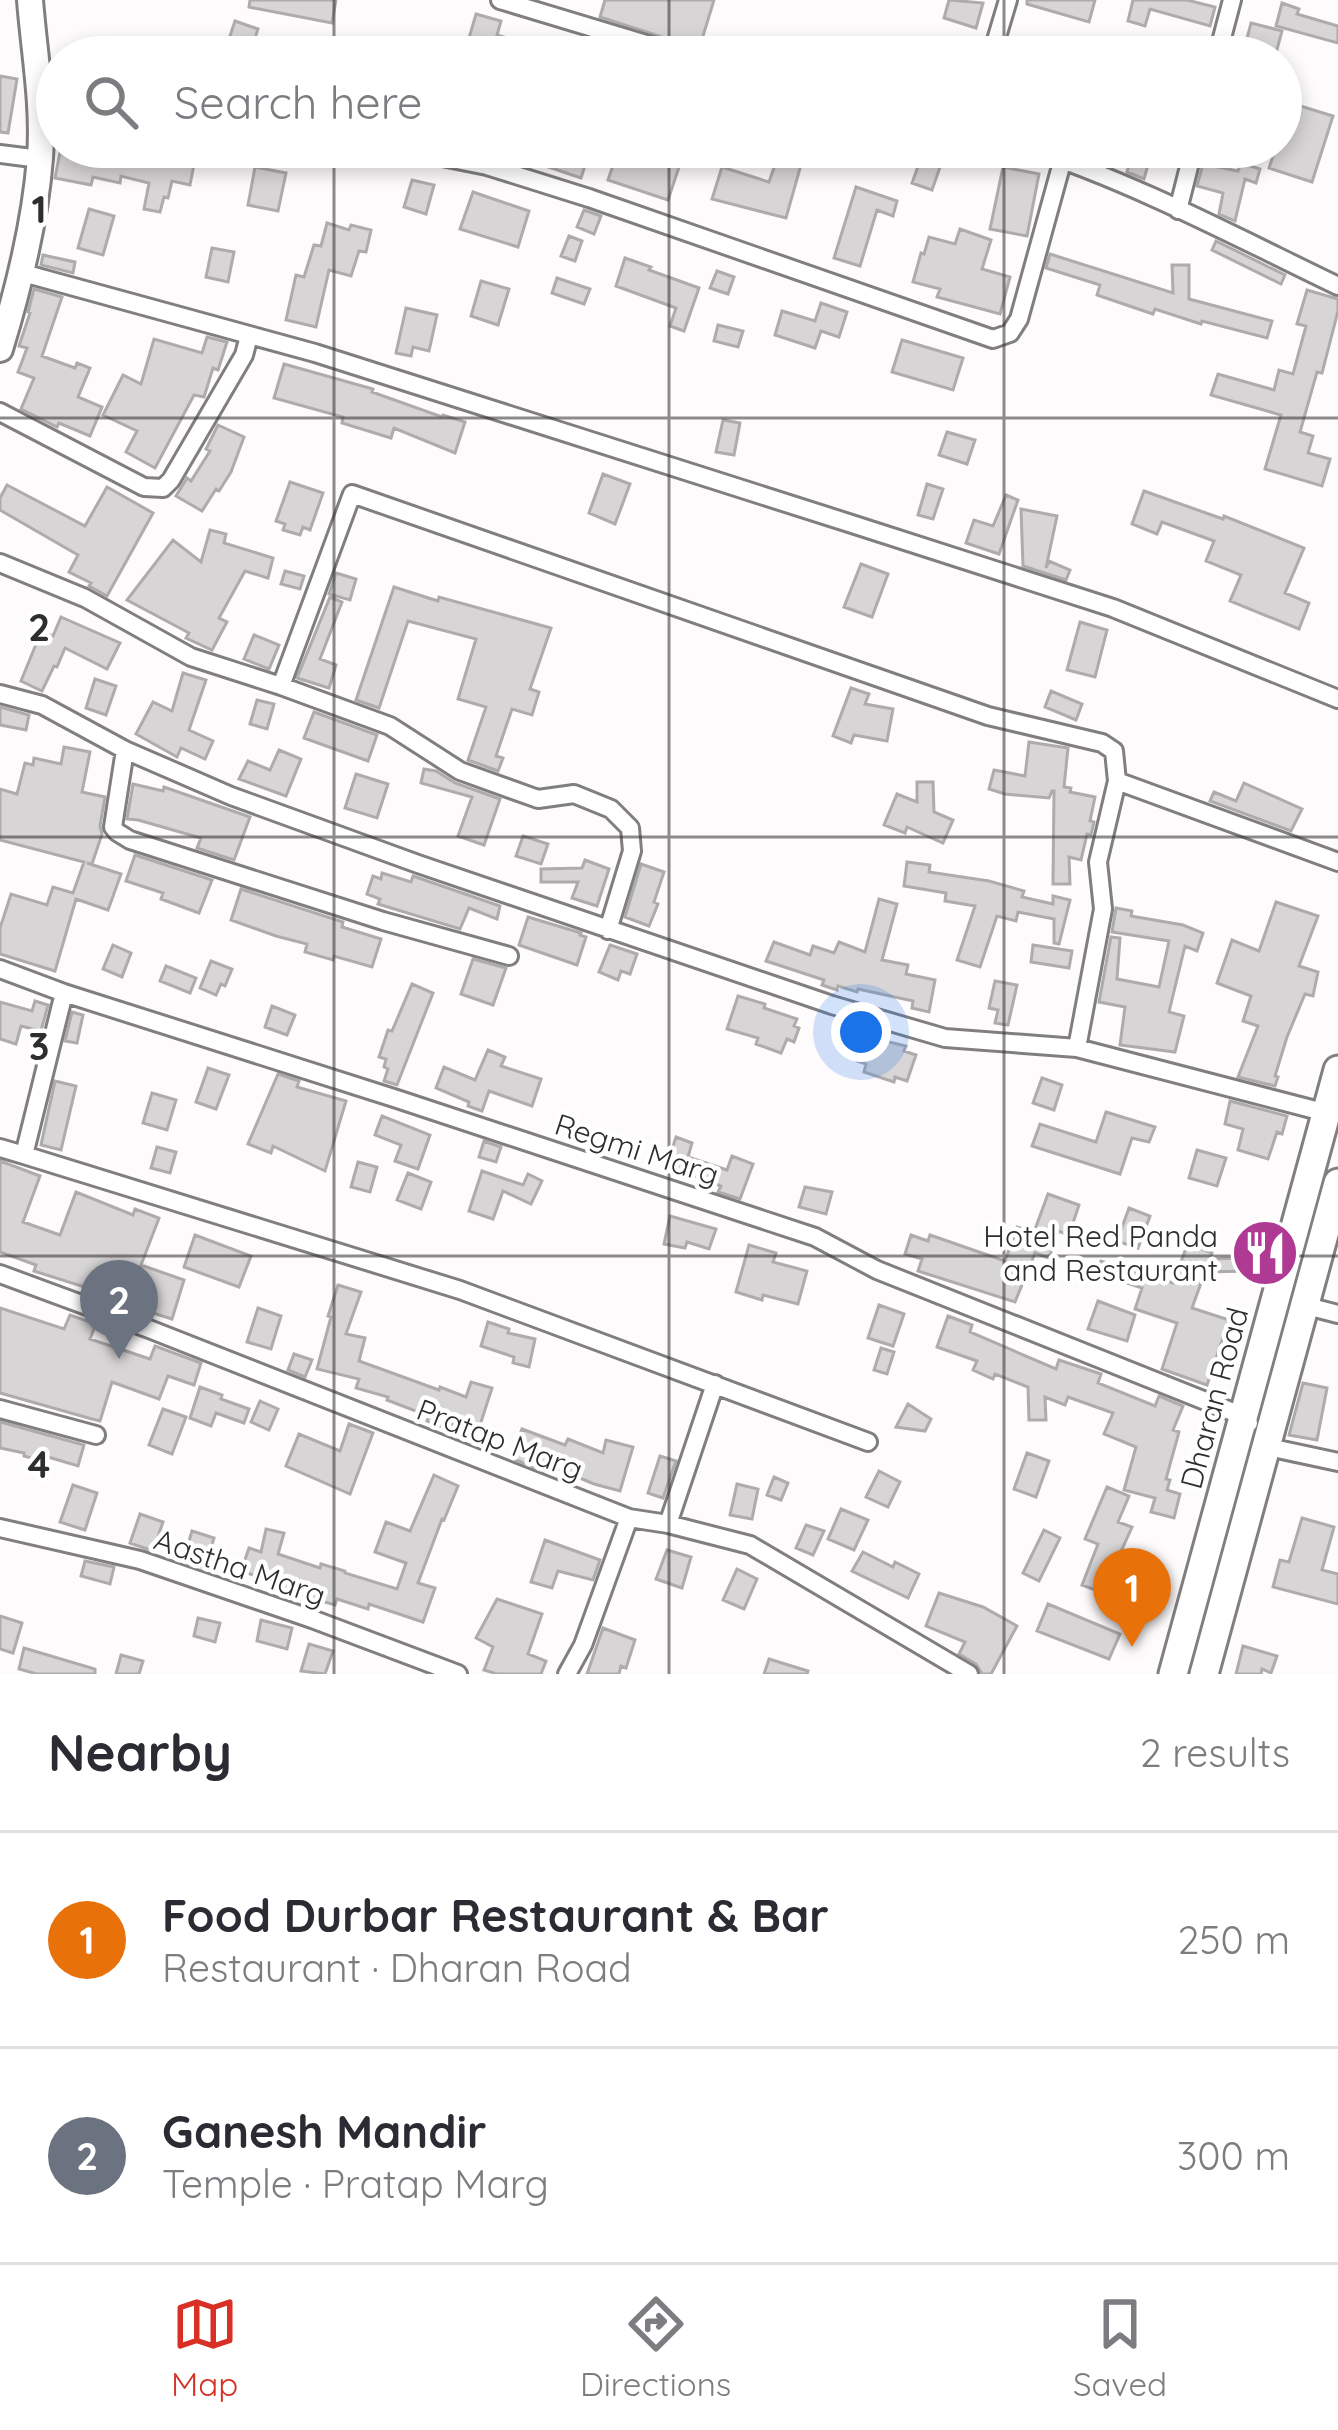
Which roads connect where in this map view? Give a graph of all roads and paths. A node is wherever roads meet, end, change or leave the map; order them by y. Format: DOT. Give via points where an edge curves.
graph roads {
  1 [pos="30,0"];
  2 [pos="500,0"];
  3 [pos="1008,0"];
  4 [pos="1232,0"];
  5 [pos="36,36"];
  6 [pos="619,36"];
  7 [pos="997,36"];
  8 [pos="1223,36"];
  9 [pos="0,154"];
  10 [pos="36,158"];
  11 [pos="39,168"];
  12 [pos="494,168"];
  13 [pos="1061,168"];
  14 [pos="1084,168"];
  15 [pos="1189,168"];
  16 [pos="1178,210"];
  17 [pos="23,273"];
  18 [pos="1338,286"];
  19 [pos="249,336"];
  20 [pos="0,349"];
  21 [pos="0,412"];
  22 [pos="0,563"];
  23 [pos="281,686"];
  24 [pos="0,694"];
  25 [pos="1338,699"];
  26 [pos="125,749"];
  27 [pos="1117,781"];
  28 [pos="1338,862"];
  29 [pos="608,930"];
  30 [pos="509,956"];
  31 [pos="0,970"];
  32 [pos="64,994"];
  33 [pos="1077,1048"];
  34 [pos="1338,1070"];
  35 [pos="1328,1113"];
  36 [pos="0,1148"];
  37 [pos="24,1155"];
  38 [pos="1338,1183"];
  39 [pos="0,1274"];
  40 [pos="1303,1305"];
  41 [pos="1338,1314"];
  42 [pos="716,1384"];
  43 [pos="0,1409"];
  44 [pos="1243,1416"];
  45 [pos="96,1435"];
  46 [pos="868,1442"];
  47 [pos="1268,1447"];
  48 [pos="1338,1462"];
  49 [pos="628,1518"];
  50 [pos="668,1524"];
  51 [pos="0,1528"];
  52 [pos="458,1674"];
  53 [pos="567,1674"];
  54 [pos="968,1674"];
  55 [pos="1174,1674"];
  56 [pos="1204,1674"];
  1 -- 5 [label="main road"];
  2 -- 6 [label="street"];
  3 -- 7 [label="street"];
  4 -- 8 [label="street"];
  9 -- 10 [label="street"];
  11 -- 17 [label="main road"];
  12 -- 13 [label="street" via="993,339 1019,320"];
  14 -- 16 [label="street"];
  15 -- 16 [label="street"];
  16 -- 18 [label="street"];
  17 -- 19 [label="street"];
  17 -- 20 [label="main road"];
  19 -- 21 [label="street" via="163,488 144,487"];
  19 -- 25 [label="street" via="1113,608"];
  22 -- 23 [label="street" via="85,598 191,657"];
  23 -- 27 [label="street" via="352,494 988,716 1102,743 1114,751"];
  23 -- 29 [label="street" via="391,726 460,771 509,790 538,799 574,794 611,809 629,828 632,851"];
  24 -- 26 [label="street" via="42,705"];
  26 -- 29 [label="street" via="231,796"];
  26 -- 30 [label="street" via="113,826 130,840"];
  27 -- 28 [label="street"];
  27 -- 33 [label="street" via="1098,862 1103,909"];
  29 -- 33 [label="street" via="945,1038"];
  31 -- 32 [label="street, Regmi Marg"];
  32 -- 37 [label="street"];
  32 -- 44 [label="street, Regmi Marg" via="815,1237 877,1270"];
  33 -- 35 [label="street"];
  34 -- 35 [label="main road, Dharan Road"];
  35 -- 44 [label="main road, Dharan Road"];
  36 -- 37 [label="street"];
  37 -- 42 [label="street" via="460,1291"];
  38 -- 40 [label="main road, Dharan Road"];
  39 -- 49 [label="street, Pratap Marg"];
  40 -- 41 [label="street"];
  40 -- 47 [label="main road, Dharan Road"];
  42 -- 46 [label="street"];
  42 -- 50 [label="street"];
  43 -- 45 [label="street"];
  44 -- 47 [label="street"];
  44 -- 55 [label="main road, Dharan Road"];
  47 -- 48 [label="street"];
  47 -- 56 [label="main road, Dharan Road"];
  49 -- 50 [label="street, Pratap Marg"];
  49 -- 53 [label="street"];
  50 -- 54 [label="street, Pratap Marg" via="750,1545"];
  51 -- 52 [label="street, Aastha Marg" via="140,1560"];
}
